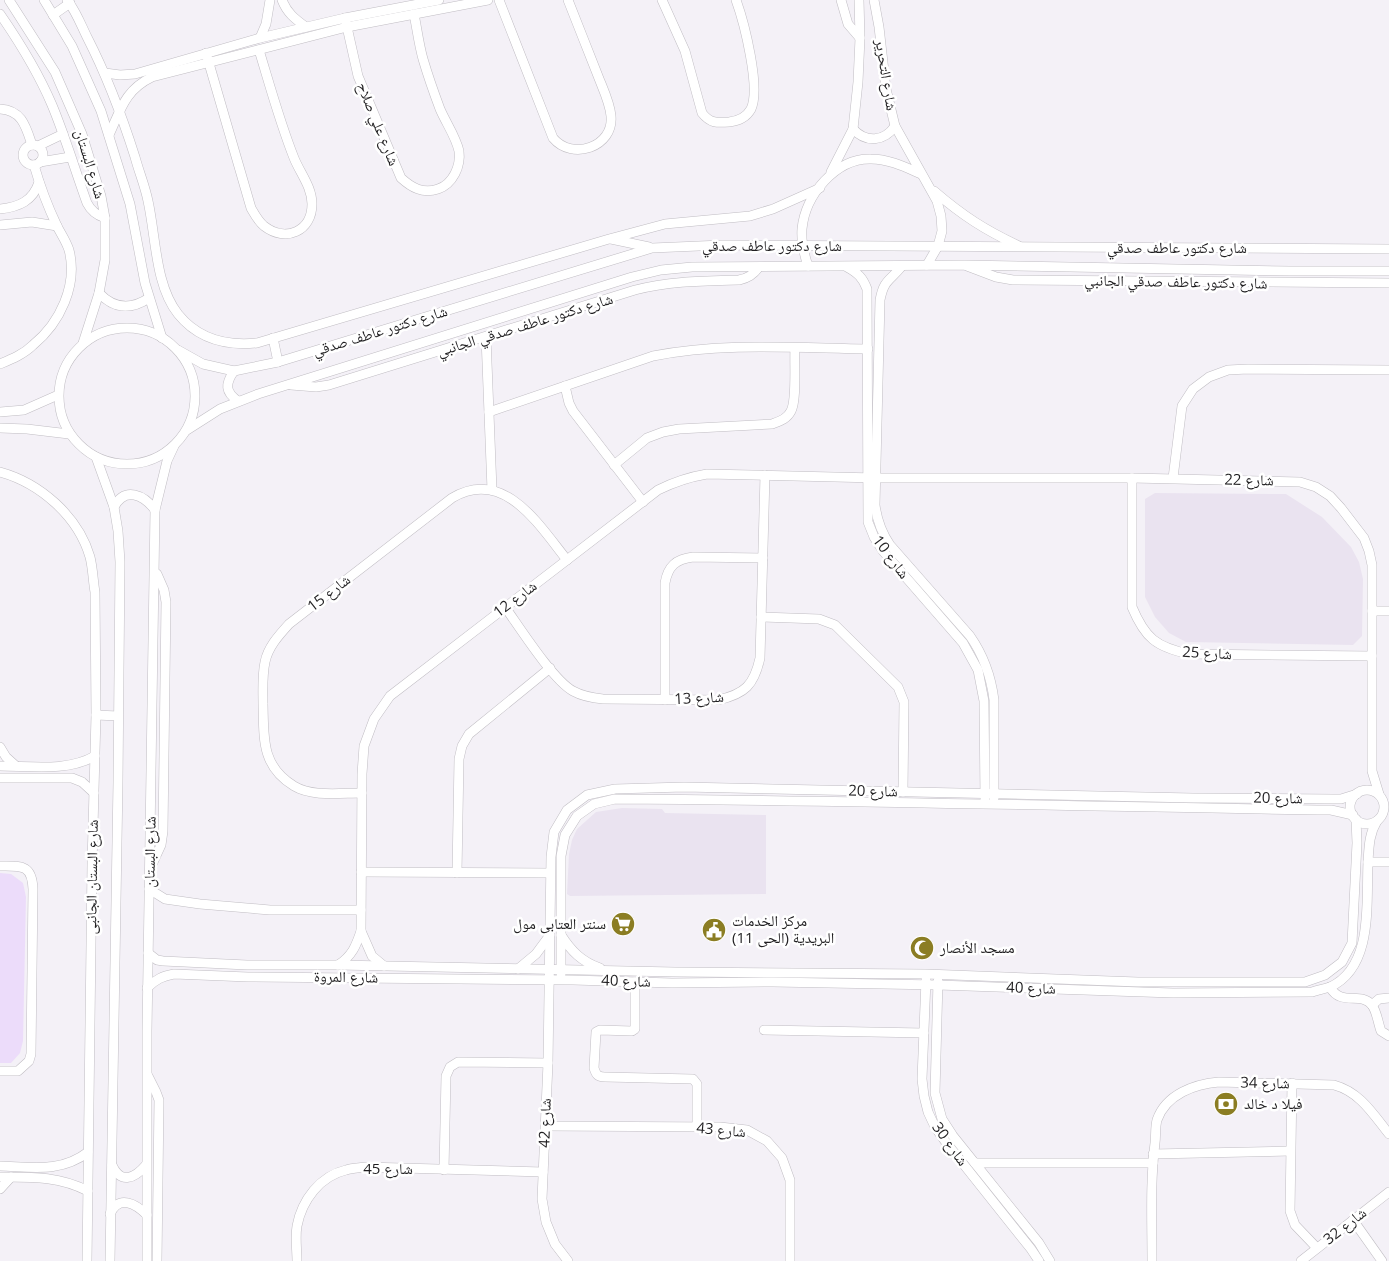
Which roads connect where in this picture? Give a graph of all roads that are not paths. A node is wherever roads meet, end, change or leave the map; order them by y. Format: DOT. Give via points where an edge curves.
graph roads {
  1 [pos="9,0"];
  2 [pos="44,0"];
  3 [pos="270,0"];
  4 [pos="282,0"];
  5 [pos="439,0"];
  6 [pos="488,0"];
  7 [pos="500,0"];
  8 [pos="568,0"];
  9 [pos="662,0"];
  10 [pos="736,0"];
  11 [pos="842,0"];
  12 [pos="859,0"];
  13 [pos="874,0"];
  14 [pos="69,2"];
  15 [pos="0,14"];
  16 [pos="414,14"];
  17 [pos="53,15"];
  18 [pos="346,22"];
  19 [pos="306,27"];
  20 [pos="260,38"];
  21 [pos="860,38"];
  22 [pos="259,50"];
  23 [pos="206,53"];
  24 [pos="209,63"];
  25 [pos="105,73"];
  26 [pos="65,95"];
  27 [pos="0,109"];
  28 [pos="120,111"];
  29 [pos="56,115"];
  30 [pos="895,126"];
  31 [pos="853,129"];
  32 [pos="63,134"];
  33 [pos="110,135"];
  34 [pos="35,146"];
  35 [pos="70,157"];
  36 [pos="37,164"];
  37 [pos="830,174"];
  38 [pos="922,174"];
  39 [pos="39,182"];
  40 [pos="820,188"];
  41 [pos="930,188"];
  42 [pos="0,210"];
  43 [pos="105,218"];
  44 [pos="0,225"];
  45 [pos="57,226"];
  46 [pos="609,239"];
  47 [pos="802,246"];
  48 [pos="938,246"];
  49 [pos="1022,247"];
  50 [pos="652,248"];
  51 [pos="157,249"];
  52 [pos="1389,249"];
  53 [pos="139,252"];
  54 [pos="927,265"];
  55 [pos="965,265"];
  56 [pos="808,266"];
  57 [pos="844,266"];
  58 [pos="902,266"];
  59 [pos="759,267"];
  60 [pos="1290,271"];
  61 [pos="1389,271"];
  62 [pos="1290,283"];
  63 [pos="1389,284"];
  64 [pos="99,293"];
  65 [pos="149,298"];
  66 [pos="486,337"];
  67 [pos="162,338"];
  68 [pos="274,338"];
  69 [pos="84,343"];
  70 [pos="795,348"];
  71 [pos="868,349"];
  72 [pos="178,350"];
  73 [pos="278,362"];
  74 [pos="0,364"];
  75 [pos="1389,370"];
  76 [pos="234,371"];
  77 [pos="289,385"];
  78 [pos="565,386"];
  79 [pos="58,395"];
  80 [pos="238,401"];
  81 [pos="0,412"];
  82 [pos="489,412"];
  83 [pos="0,428"];
  84 [pos="186,430"];
  85 [pos="69,434"];
  86 [pos="174,446"];
  87 [pos="96,457"];
  88 [pos="614,465"];
  89 [pos="0,472"];
  90 [pos="765,475"];
  91 [pos="872,478"];
  92 [pos="1132,478"];
  93 [pos="1173,478"];
  94 [pos="492,490"];
  95 [pos="643,502"];
  96 [pos="114,507"];
  97 [pos="155,510"];
  98 [pos="763,558"];
  99 [pos="567,560"];
  100 [pos="155,569"];
  101 [pos="505,607"];
  102 [pos="1372,611"];
  103 [pos="1389,611"];
  104 [pos="761,618"];
  105 [pos="1372,656"];
  106 [pos="550,668"];
  107 [pos="666,700"];
  108 [pos="96,715"];
  109 [pos="118,716"];
  110 [pos="0,747"];
  111 [pos="95,756"];
  112 [pos="0,766"];
  113 [pos="16,766"];
  114 [pos="58,766"];
  115 [pos="1372,771"];
  116 [pos="0,778"];
  117 [pos="58,778"];
  118 [pos="900,792"];
  119 [pos="94,793"];
  120 [pos="362,793"];
  121 [pos="1358,793"];
  122 [pos="989,794"];
  123 [pos="1383,798"];
  124 [pos="897,802"];
  125 [pos="984,805"];
  126 [pos="994,805"];
  127 [pos="1354,817"];
  128 [pos="1382,817"];
  129 [pos="1368,862"];
  130 [pos="1389,862"];
  131 [pos="0,866"];
  132 [pos="149,872"];
  133 [pos="361,872"];
  134 [pos="457,873"];
  135 [pos="550,873"];
  136 [pos="149,890"];
  137 [pos="361,910"];
  138 [pos="361,931"];
  139 [pos="550,935"];
  140 [pos="561,935"];
  141 [pos="148,953"];
  142 [pos="338,965"];
  143 [pos="384,966"];
  144 [pos="518,969"];
  145 [pos="550,969"];
  146 [pos="561,969"];
  147 [pos="604,970"];
  148 [pos="926,974"];
  149 [pos="938,975"];
  150 [pos="550,979"];
  151 [pos="561,979"];
  152 [pos="635,982"];
  153 [pos="926,985"];
  154 [pos="938,985"];
  155 [pos="1330,987"];
  156 [pos="147,988"];
  157 [pos="1389,998"];
  158 [pos="1372,1005"];
  159 [pos="925,1006"];
  160 [pos="937,1006"];
  161 [pos="764,1030"];
  162 [pos="924,1033"];
  163 [pos="1389,1036"];
  164 [pos="548,1063"];
  165 [pos="0,1072"];
  166 [pos="147,1075"];
  167 [pos="1292,1083"];
  168 [pos="546,1126"];
  169 [pos="697,1127"];
  170 [pos="1389,1134"];
  171 [pos="1290,1151"];
  172 [pos="88,1152"];
  173 [pos="1153,1158"];
  174 [pos="111,1163"];
  175 [pos="975,1163"];
  176 [pos="146,1165"];
  177 [pos="0,1166"];
  178 [pos="60,1166"];
  179 [pos="444,1170"];
  180 [pos="543,1172"];
  181 [pos="0,1177"];
  182 [pos="11,1177"];
  183 [pos="63,1180"];
  184 [pos="0,1189"];
  185 [pos="88,1191"];
  186 [pos="1389,1192"];
  187 [pos="110,1214"];
  188 [pos="147,1216"];
  189 [pos="1353,1220"];
  190 [pos="1317,1248"];
  191 [pos="87,1261"];
  192 [pos="110,1261"];
  193 [pos="146,1261"];
  194 [pos="157,1261"];
  195 [pos="297,1261"];
  196 [pos="568,1261"];
  197 [pos="790,1261"];
  198 [pos="1039,1261"];
  199 [pos="1050,1261"];
  200 [pos="1152,1261"];
  201 [pos="1301,1261"];
  202 [pos="1382,1261"];
  1 -- 26 [label="street, شارع البستان" via="46,56"];
  2 -- 17 [label="street, شارع البستان"];
  3 -- 20 [label="street"];
  4 -- 19 [label="street" via="294,19"];
  5 -- 18 [label="street"];
  6 -- 16 [label="street"];
  7 -- 8 [label="street" via="553,138 565,148 585,150 604,139 610,128 611,115"];
  9 -- 10 [label="street" via="686,51 702,113 715,124 737,121 744,117 753,103 752,66"];
  11 -- 21 [label="street" via="848,24"];
  12 -- 21 [label="street, شارع التحرير"];
  13 -- 30 [label="street, شارع التحرير" via="886,89"];
  14 -- 17 [label="street"];
  14 -- 25 [label="street"];
  15 -- 29 [label="street" via="28,56"];
  16 -- 18 [label="street"];
  16 -- 18 [label="street, شارع علي صلاح" via="422,58 459,151 456,173 449,182 439,189 425,191 412,188 401,178 358,76"];
  17 -- 33 [label="street, شارع البستان" via="82,67"];
  18 -- 19 [label="street"];
  18 -- 22 [label="street"];
  19 -- 20 [label="street"];
  20 -- 23 [label="street"];
  21 -- 31 [label="street, شارع التحرير"];
  22 -- 24 [label="street"];
  22 -- 24 [label="street" via="294,160 312,202 308,222 302,230 290,234 277,233 256,219"];
  23 -- 24 [label="street"];
  23 -- 25 [label="street" via="135,74"];
  24 -- 28 [label="street" via="142,82 132,90"];
  25 -- 28 [label="street"];
  26 -- 29 [label="street"];
  26 -- 43 [label="street, شارع البستان" via="82,134"];
  27 -- 34 [label="street" via="20,117"];
  28 -- 33 [label="street"];
  28 -- 51 [label="street" via="148,200"];
  29 -- 32 [label="street"];
  30 -- 31 [label="street" via="878,139 864,138"];
  30 -- 38 [label="street, شارع التحرير"];
  31 -- 37 [label="street, شارع التحرير"];
  32 -- 34 [label="street"];
  32 -- 35 [label="street"];
  33 -- 53 [label="street, شارع البستان" via="130,204"];
  34 -- 36 [label="street" via="43,154"];
  34 -- 36 [label="street" via="24,150 23,158 26,163"];
  35 -- 36 [label="street"];
  35 -- 43 [label="street" via="86,203 97,215"];
  36 -- 39 [label="street"];
  37 -- 38 [label="street" via="846,163 870,158 893,162"];
  37 -- 40 [label="street, شارع التحرير"];
  38 -- 41 [label="street, شارع التحرير"];
  39 -- 42 [label="street" via="25,202"];
  39 -- 45 [label="street"];
  40 -- 46 [label="street" via="750,216 665,224"];
  40 -- 47 [label="street, شارع التحرير" via="805,215"];
  41 -- 48 [label="street" via="941,216"];
  41 -- 49 [label="street" via="957,212"];
  43 -- 64 [label="street, شارع البستان" via="105,260"];
  44 -- 45 [label="street" via="32,222"];
  45 -- 74 [label="street" via="71,262 65,300 57,318 33,346"];
  46 -- 50 [label="street"];
  46 -- 68 [label="street"];
  47 -- 48 [label="street, شارع دكتور عاطف صدقي"];
  47 -- 50 [label="street, شارع دكتور عاطف صدقي"];
  47 -- 56 [label="street"];
  48 -- 49 [label="street, شارع دكتور عاطف صدقي"];
  48 -- 54 [label="street"];
  49 -- 52 [label="street, شارع دكتور عاطف صدقي"];
  50 -- 73 [label="street, شارع دكتور عاطف صدقي"];
  51 -- 53 [label="street"];
  51 -- 68 [label="street" via="169,301 191,327 222,342 240,345"];
  53 -- 65 [label="street, شارع البستان"];
  54 -- 55 [label="street, شارع دكتور عاطف صدقي"];
  54 -- 58 [label="street, شارع دكتور عاطف صدقي"];
  55 -- 60 [label="street, شارع دكتور عاطف صدقي"];
  55 -- 62 [label="street, شارع دكتور عاطف صدقي الجانبي" via="988,275 1013,280"];
  56 -- 57 [label="street, شارع دكتور عاطف صدقي"];
  56 -- 59 [label="street, شارع دكتور عاطف صدقي"];
  57 -- 58 [label="street, شارع دكتور عاطف صدقي"];
  57 -- 71 [label="street, شارع 10" via="855,271 867,289"];
  58 -- 91 [label="street, شارع 10" via="888,278 880,300"];
  59 -- 66 [label="street, شارع دكتور عاطف صدقي الجانبي" via="754,274 739,280 684,281 651,286"];
  59 -- 77 [label="street, شارع دكتور عاطف صدقي" via="692,267 632,277"];
  60 -- 61 [label="street, شارع دكتور عاطف صدقي"];
  60 -- 62 [label="street"];
  62 -- 63 [label="street, شارع دكتور عاطف صدقي الجانبي"];
  64 -- 65 [label="street" via="114,305 123,307"];
  64 -- 69 [label="street, شارع البستان"];
  65 -- 67 [label="street, شارع البستان"];
  66 -- 77 [label="street, شارع دكتور عاطف صدقي الجانبي" via="329,385"];
  66 -- 82 [label="street"];
  67 -- 69 [label="street" via="143,330 122,328 102,333"];
  67 -- 72 [label="street"];
  68 -- 73 [label="street"];
  69 -- 79 [label="street" via="65,366"];
  70 -- 71 [label="street"];
  70 -- 78 [label="street" via="673,352"];
  70 -- 88 [label="street" via="793,398 791,410 784,420 772,424 663,432 647,438"];
  71 -- 91 [label="street, شارع 10"];
  72 -- 76 [label="street, شارع دكتور عاطف صدقي" via="203,364"];
  72 -- 84 [label="street" via="194,380 193,414"];
  73 -- 76 [label="street, شارع دكتور عاطف صدقي"];
  75 -- 93 [label="street" via="1248,369 1228,370 1209,377 1193,389 1182,406"];
  76 -- 80 [label="street" via="228,388"];
  77 -- 80 [label="street, شارع دكتور عاطف صدقي"];
  78 -- 82 [label="street"];
  78 -- 88 [label="street" via="573,411"];
  79 -- 81 [label="street" via="24,410"];
  79 -- 85 [label="street" via="61,415"];
  80 -- 84 [label="street, شارع دكتور عاطف صدقي"];
  82 -- 94 [label="street"];
  83 -- 85 [label="street"];
  84 -- 86 [label="street"];
  85 -- 87 [label="street"];
  86 -- 87 [label="street" via="157,458 137,464 116,464"];
  86 -- 97 [label="street, شارع البستان"];
  87 -- 96 [label="street"];
  88 -- 95 [label="street"];
  89 -- 108 [label="street, شارع البستان الجانبى" via="27,482 56,504 71,521 89,556 95,592"];
  90 -- 91 [label="street, شارع 12"];
  90 -- 95 [label="street, شارع 12" via="692,476 658,490"];
  90 -- 98 [label="street, شارع 13"];
  91 -- 92 [label="street, شارع 22"];
  91 -- 122 [label="street, شارع 10" via="868,522 874,538 963,643 978,670 984,701"];
  92 -- 93 [label="street, شارع 22"];
  92 -- 105 [label="street, شارع 25" via="1132,607 1152,640 1169,650 1189,654"];
  93 -- 102 [label="street, شارع 22" via="1300,482 1330,496 1364,538 1369,551"];
  94 -- 99 [label="street" via="526,510"];
  94 -- 120 [label="street, شارع 15" via="474,490 452,498 289,624 274,641 265,661 264,741 269,760 280,775 295,787 314,792"];
  95 -- 99 [label="street, شارع 12"];
  96 -- 97 [label="street" via="122,498 137,495"];
  96 -- 109 [label="street" via="120,562"];
  97 -- 100 [label="street, شارع البستان"];
  98 -- 104 [label="street, شارع 13"];
  98 -- 107 [label="street" via="693,557 682,558 673,564 665,583"];
  99 -- 101 [label="street, شارع 12"];
  100 -- 132 [label="street, شارع البستان"];
  100 -- 132 [label="street" via="166,602 163,831 161,845"];
  101 -- 106 [label="street, شارع 13"];
  101 -- 120 [label="street, شارع 12" via="390,696 374,719 364,746"];
  102 -- 103 [label="street"];
  102 -- 105 [label="street, شارع 22"];
  104 -- 107 [label="street, شارع 13" via="760,658 756,674 747,687 734,696 718,700"];
  104 -- 118 [label="street" via="819,619 835,625 898,687 904,702"];
  105 -- 115 [label="street, شارع 22"];
  106 -- 107 [label="street, شارع 13" via="560,682 588,697"];
  106 -- 134 [label="street" via="469,734 462,746"];
  108 -- 109 [label="street"];
  108 -- 111 [label="street, شارع البستان الجانبى"];
  109 -- 174 [label="street"];
  110 -- 113 [label="street"];
  111 -- 114 [label="street" via="75,765"];
  111 -- 119 [label="street, شارع البستان الجانبى"];
  112 -- 113 [label="street"];
  113 -- 114 [label="street"];
  114 -- 117 [label="street"];
  115 -- 121 [label="street, شارع 22" via="1366,786"];
  115 -- 123 [label="street, شارع 22"];
  116 -- 117 [label="street"];
  117 -- 119 [label="street" via="77,780"];
  118 -- 122 [label="street, شارع 20"];
  118 -- 124 [label="street"];
  118 -- 135 [label="street, شارع 20" via="684,787 615,790 587,795 567,810 554,832"];
  119 -- 172 [label="street, شارع البستان الجانبى"];
  120 -- 133 [label="street, شارع 12"];
  121 -- 122 [label="street, شارع 20" via="1341,799"];
  121 -- 123 [label="street" via="1369,790"];
  121 -- 127 [label="street" via="1351,802"];
  122 -- 125 [label="street, شارع 10"];
  122 -- 126 [label="street, شارع 10"];
  123 -- 128 [label="street"];
  124 -- 125 [label="street, شارع 20"];
  124 -- 140 [label="street, شارع 20" via="616,799 594,804 576,816 565,834 561,856"];
  125 -- 126 [label="street, شارع 20"];
  126 -- 127 [label="street, شارع 20" via="1331,810"];
  127 -- 128 [label="street" via="1367,824"];
  127 -- 149 [label="street, شارع 40" via="1358,843 1352,943 1342,962 1325,975 1305,982 1138,982"];
  128 -- 129 [label="street, شارع 40" via="1370,835"];
  129 -- 130 [label="street"];
  129 -- 155 [label="street, شارع 40" via="1360,954 1343,979"];
  131 -- 165 [label="street" via="21,866 28,870 33,889 31,1054 29,1061 18,1071"];
  132 -- 136 [label="street, شارع البستان"];
  133 -- 134 [label="street"];
  133 -- 137 [label="street, شارع 12"];
  134 -- 135 [label="street"];
  135 -- 139 [label="street, شارع 20"];
  136 -- 137 [label="street" via="165,899 200,904 270,910"];
  136 -- 141 [label="street, شارع البستان"];
  137 -- 138 [label="street, شارع 12"];
  138 -- 142 [label="street, شارع 12" via="352,953"];
  138 -- 143 [label="street, شارع 12" via="372,956"];
  139 -- 144 [label="street" via="536,954"];
  139 -- 145 [label="street, شارع 20"];
  140 -- 146 [label="street, شارع 20"];
  140 -- 147 [label="street" via="579,957"];
  141 -- 142 [label="street, شارع المروة" via="163,961 247,966"];
  141 -- 156 [label="street, شارع البستان"];
  142 -- 143 [label="street, شارع المروة"];
  143 -- 144 [label="street, شارع المروة"];
  144 -- 145 [label="street, شارع المروة"];
  145 -- 146 [label="street, شارع 40"];
  145 -- 150 [label="street, شارع 20"];
  146 -- 147 [label="street, شارع 40"];
  146 -- 151 [label="street, شارع 20"];
  147 -- 148 [label="street, شارع 40"];
  148 -- 149 [label="street, شارع 40"];
  148 -- 153 [label="street, شارع 30"];
  149 -- 154 [label="street, شارع 30"];
  150 -- 151 [label="street, شارع 40"];
  150 -- 156 [label="street, شارع المروة" via="174,974 154,980"];
  150 -- 164 [label="street, شارع 42"];
  151 -- 152 [label="street, شارع 40"];
  152 -- 153 [label="street, شارع 40"];
  152 -- 169 [label="street" via="635,1029 596,1032 595,1074 599,1077 693,1079 697,1084"];
  153 -- 154 [label="street, شارع 40"];
  153 -- 159 [label="street, شارع 30"];
  154 -- 155 [label="street, شارع 40" via="1173,993 1312,992"];
  154 -- 160 [label="street, شارع 30"];
  155 -- 158 [label="street" via="1342,998 1361,999"];
  156 -- 166 [label="street, شارع البستان"];
  157 -- 158 [label="street" via="1379,999"];
  158 -- 163 [label="street" via="1382,1031"];
  159 -- 160 [label="street" via="931,1003"];
  159 -- 162 [label="street, شارع 30"];
  160 -- 175 [label="street, شارع 30" via="935,1080 938,1106 953,1136"];
  161 -- 162 [label="street"];
  162 -- 198 [label="street, شارع 30" via="922,1080 928,1112 935,1127"];
  164 -- 168 [label="street, شارع 42"];
  164 -- 179 [label="street" via="458,1062 450,1066 446,1076"];
  166 -- 176 [label="street, شارع البستان"];
  166 -- 194 [label="street" via="159,1100"];
  167 -- 170 [label="street, شارع 34" via="1344,1088 1361,1100"];
  167 -- 171 [label="street"];
  167 -- 173 [label="street, شارع 34" via="1219,1082 1187,1088 1164,1108 1158,1120"];
  168 -- 169 [label="street, شارع 43"];
  168 -- 180 [label="street, شارع 42"];
  169 -- 197 [label="street, شارع 43" via="747,1130 768,1141 782,1158 790,1180"];
  171 -- 173 [label="street"];
  171 -- 190 [label="street" via="1292,1218"];
  172 -- 178 [label="street"];
  172 -- 185 [label="street, شارع البستان الجانبى"];
  173 -- 175 [label="street"];
  173 -- 200 [label="street, شارع 34"];
  174 -- 176 [label="street" via="121,1177 131,1178"];
  174 -- 187 [label="street"];
  175 -- 199 [label="street, شارع 30"];
  176 -- 188 [label="street, شارع البستان"];
  177 -- 178 [label="street"];
  178 -- 183 [label="street" via="65,1172"];
  179 -- 180 [label="street, شارع 45"];
  179 -- 195 [label="street, شارع 45" via="366,1167 346,1170 328,1178 312,1191 302,1208 297,1228"];
  180 -- 196 [label="street, شارع 42" via="542,1199 546,1222 555,1244"];
  181 -- 182 [label="street"];
  182 -- 183 [label="street"];
  182 -- 184 [label="street"];
  183 -- 185 [label="street"];
  185 -- 191 [label="street, شارع البستان الجانبى"];
  186 -- 189 [label="street, شارع 32"];
  187 -- 188 [label="street" via="113,1207 130,1203"];
  187 -- 192 [label="street"];
  188 -- 193 [label="street, شارع البستان"];
  189 -- 190 [label="street, شارع 32"];
  189 -- 202 [label="street"];
  190 -- 201 [label="street, شارع 32"];
}
